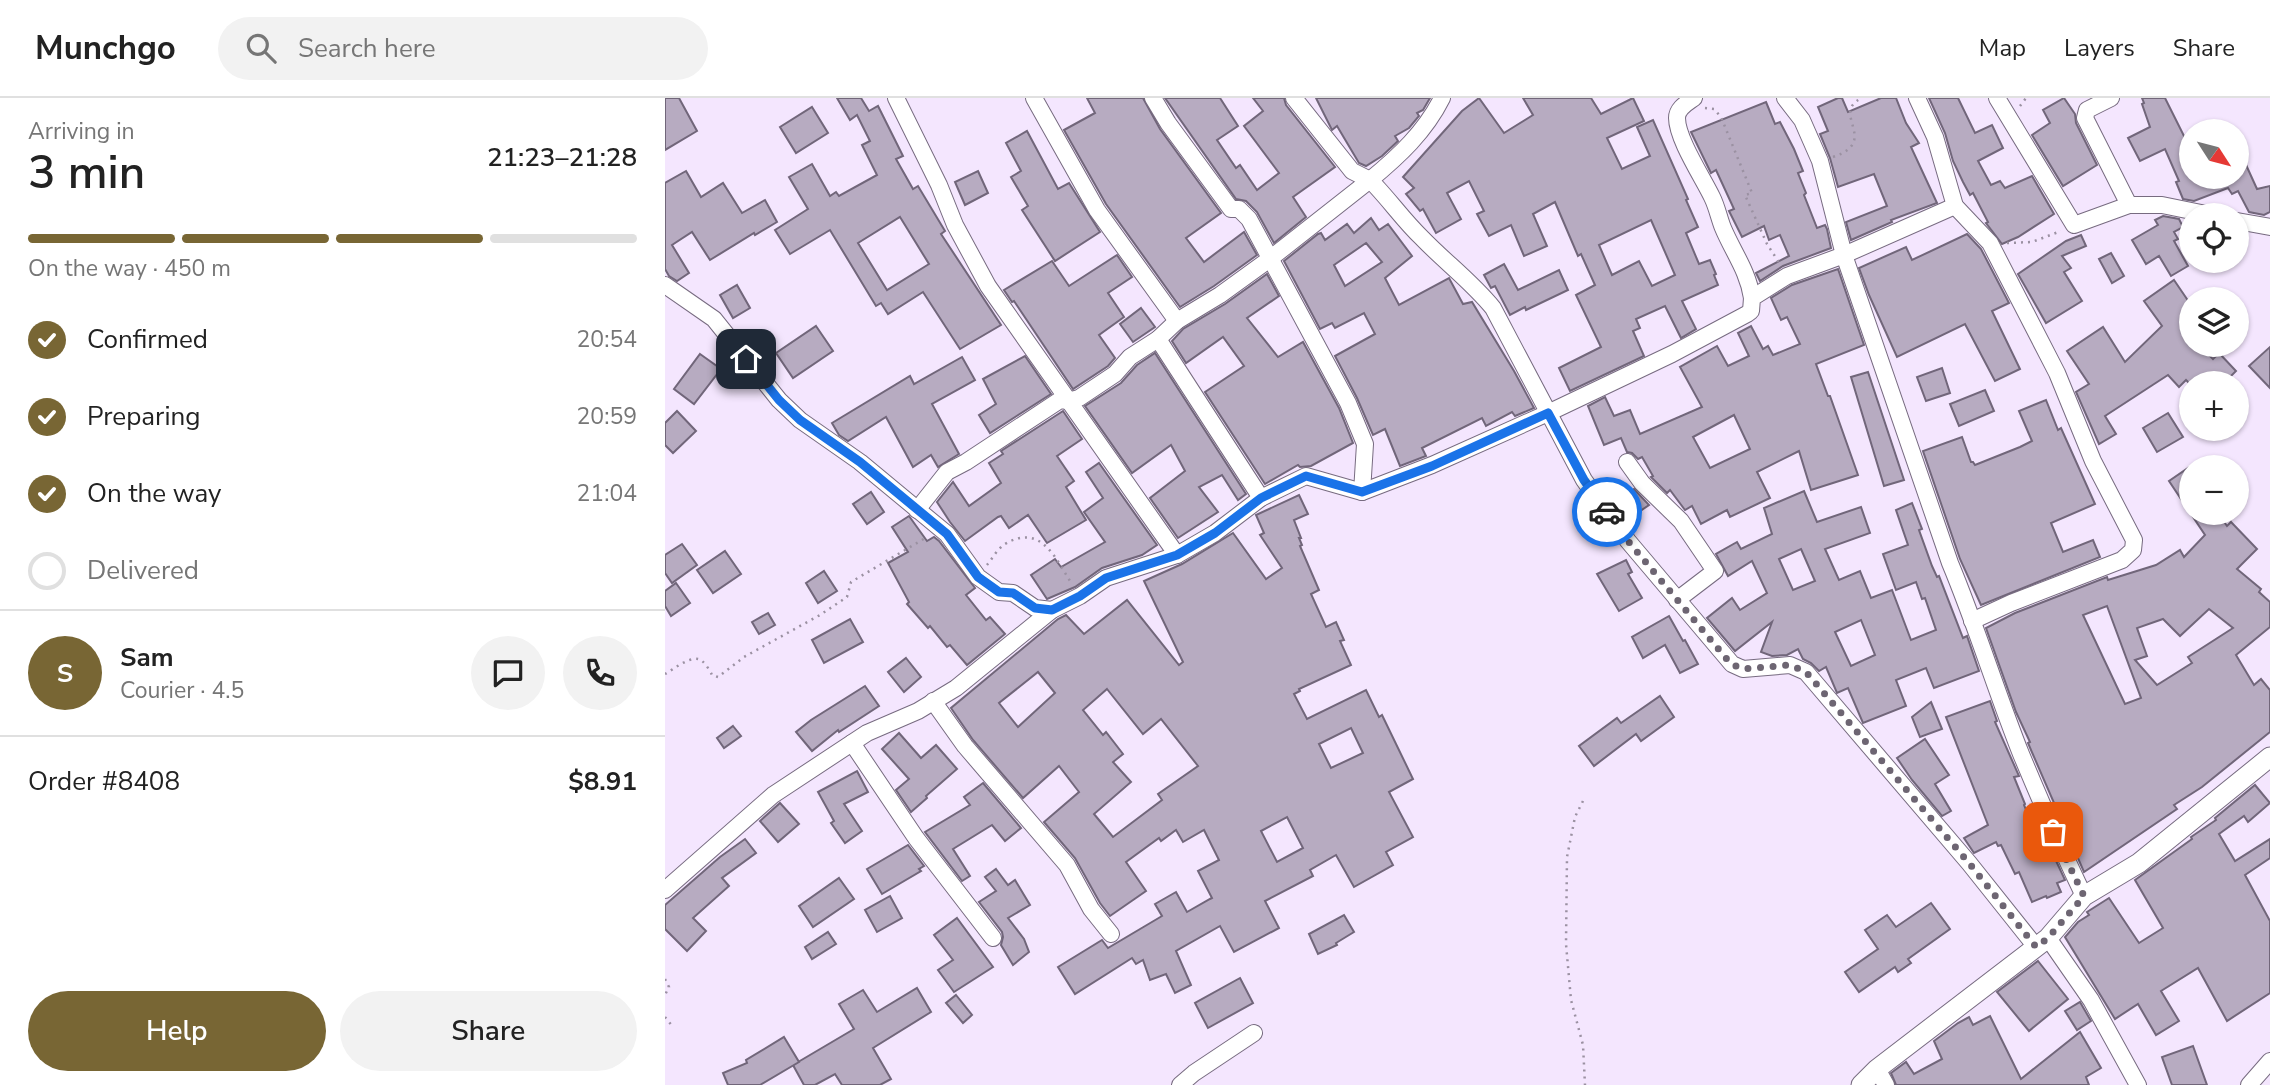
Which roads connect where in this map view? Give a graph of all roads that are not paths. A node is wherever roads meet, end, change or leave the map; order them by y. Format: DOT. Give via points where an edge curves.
graph roads {
  1 [pos="896,98"];
  2 [pos="1034,98"];
  3 [pos="1153,98"];
  4 [pos="1294,98"];
  5 [pos="1442,98"];
  6 [pos="1785,98"];
  7 [pos="1917,98"];
  8 [pos="1997,98"];
  9 [pos="2111,98"];
  10 [pos="1688,103"];
  11 [pos="1370,180"];
  12 [pos="2129,205"];
  13 [pos="1955,206"];
  14 [pos="2179,208"];
  15 [pos="2249,223"];
  16 [pos="2270,227"];
  17 [pos="1844,255"];
  18 [pos="1271,258"];
  19 [pos="665,285"];
  20 [pos="1752,298"];
  21 [pos="1177,321"];
  22 [pos="1158,339"];
  23 [pos="1068,401"];
  24 [pos="1548,413"];
  25 [pos="1627,462"];
  26 [pos="1362,492"];
  27 [pos="1261,498"];
  28 [pos="917,510"];
  29 [pos="1177,555"];
  30 [pos="1677,600"];
  31 [pos="1052,610"];
  32 [pos="1972,621"];
  33 [pos="933,701"];
  34 [pos="852,743"];
  35 [pos="2270,757"];
  36 [pos="665,890"];
  37 [pos="2084,896"];
  38 [pos="1111,934"];
  39 [pos="992,938"];
  40 [pos="2042,942"];
  41 [pos="1254,1033"];
  42 [pos="2270,1061"];
  43 [pos="1881,1077"];
  44 [pos="1180,1085"];
  45 [pos="1861,1085"];
  46 [pos="2139,1085"];
  47 [pos="2249,1085"];
  1 -- 23 [label="street" via="988,286"];
  2 -- 21 [label="street" via="1097,210"];
  3 -- 18 [label="street" via="1231,209 1239,209 1249,219"];
  4 -- 11 [label="street" via="1352,171"];
  5 -- 11 [label="street" via="1416,139"];
  6 -- 17 [label="street" via="1802,120 1820,161"];
  7 -- 13 [label="street"];
  8 -- 12 [label="street" via="2074,225"];
  9 -- 12 [label="street" via="2087,110 2085,118"];
  10 -- 20 [label="street" via="1677,121 1743,265"];
  11 -- 18 [label="street"];
  11 -- 24 [label="street" via="1493,308"];
  12 -- 14 [label="street"];
  13 -- 17 [label="street"];
  13 -- 32 [label="street" via="1990,243 2057,373 2134,546 2122,560"];
  15 -- 16 [label="street"];
  17 -- 20 [label="street" via="1787,276"];
  17 -- 32 [label="street"];
  18 -- 21 [label="street"];
  18 -- 26 [label="street" via="1365,444"];
  19 -- 28 [label="street" via="714,319 800,420"];
  20 -- 24 [label="street" via="1747,314"];
  21 -- 22 [label="street"];
  22 -- 23 [label="street" via="1089,392"];
  22 -- 27 [label="street"];
  23 -- 28 [label="street" via="1060,400 947,472"];
  23 -- 29 [label="street"];
  24 -- 26 [label="street"];
  24 -- 30 [label="street" via="1584,480"];
  25 -- 30 [label="street" via="1677,515 1715,571"];
  26 -- 27 [label="street" via="1306,476"];
  27 -- 29 [label="street"];
  28 -- 31 [label="street" via="947,534 978,577 999,592 1013,593 1035,608"];
  29 -- 31 [label="street" via="1106,578"];
  30 -- 40 [label="street" via="1731,664 1743,669 1790,665 1806,672"];
  31 -- 33 [label="street" via="956,688"];
  32 -- 37 [label="street" via="2021,754"];
  33 -- 34 [label="street"];
  33 -- 38 [label="street" via="1066,865"];
  34 -- 36 [label="street" via="773,794"];
  34 -- 39 [label="street"];
  35 -- 37 [label="street" via="2139,863"];
  37 -- 40 [label="street"];
  40 -- 43 [label="street"];
  40 -- 46 [label="street" via="2091,1000"];
  41 -- 44 [label="street"];
  42 -- 47 [label="street"];
  43 -- 45 [label="street"];
}
